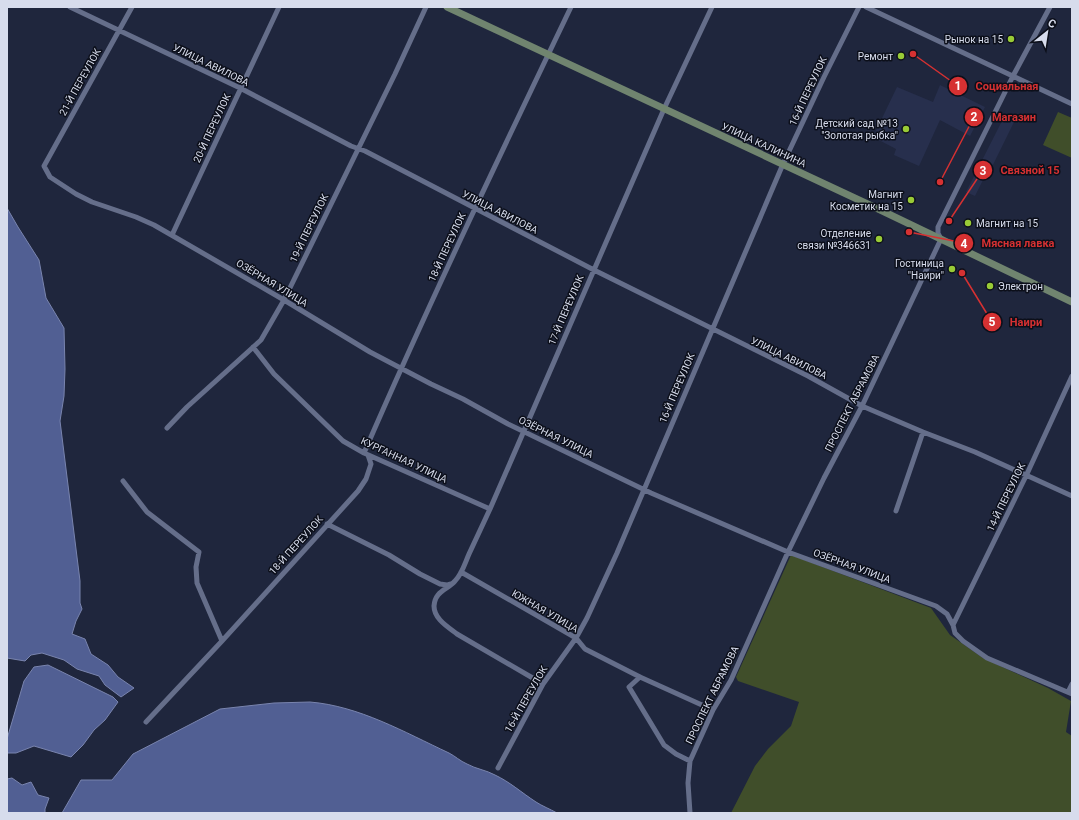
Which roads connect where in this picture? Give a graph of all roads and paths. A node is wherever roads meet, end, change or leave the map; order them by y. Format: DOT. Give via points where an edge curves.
graph roads {
  1 [pos="70,7"];
  2 [pos="132,7"];
  3 [pos="279,7"];
  4 [pos="426,7"];
  5 [pos="447,7"];
  6 [pos="571,7"];
  7 [pos="712,7"];
  8 [pos="859,7"];
  9 [pos="866,7"];
  10 [pos="1050,7"];
  11 [pos="120,31"];
  12 [pos="548,55"];
  13 [pos="1013,76"];
  14 [pos="240,88"];
  15 [pos="1072,104"];
  16 [pos="664,109"];
  17 [pos="358,148"];
  18 [pos="783,164"];
  19 [pos="44,166"];
  20 [pos="474,208"];
  21 [pos="172,235"];
  22 [pos="941,239"];
  23 [pos="594,270"];
  24 [pos="284,300"];
  25 [pos="1072,302"];
  26 [pos="712,330"];
  27 [pos="253,347"];
  28 [pos="401,368"];
  29 [pos="1072,376"];
  30 [pos="862,406"];
  31 [pos="167,428"];
  32 [pos="523,432"];
  33 [pos="923,432"];
  34 [pos="366,454"];
  35 [pos="1026,476"];
  36 [pos="123,481"];
  37 [pos="644,490"];
  38 [pos="1072,496"];
  39 [pos="490,509"];
  40 [pos="896,511"];
  41 [pos="327,524"];
  42 [pos="788,552"];
  43 [pos="461,572"];
  44 [pos="454,582"];
  45 [pos="953,625"];
  46 [pos="576,638"];
  47 [pos="222,641"];
  48 [pos="640,677"];
  49 [pos="543,684"];
  50 [pos="1072,684"];
  51 [pos="1070,693"];
  52 [pos="713,710"];
  53 [pos="146,722"];
  54 [pos="690,761"];
  55 [pos="498,768"];
  56 [pos="690,813"];
  1 -- 11 [label="street, УЛИЦА АВИЛОВА"];
  2 -- 11 [label="street, 21-Й ПЕРЕУЛОК"];
  3 -- 14 [label="street, 20-Й ПЕРЕУЛОК"];
  4 -- 17 [label="street, 19-Й ПЕРЕУЛОК"];
  5 -- 12 [label="main road, УЛИЦА КАЛИНИНА"];
  6 -- 12 [label="street, 18-Й ПЕРЕУЛОК"];
  7 -- 16 [label="street, 17-Й ПЕРЕУЛОК"];
  8 -- 18 [label="street, 16-Й ПЕРЕУЛОК"];
  9 -- 13 [label="street"];
  10 -- 13 [label="street, ПРОСПЕКТ АБРАМОВА"];
  11 -- 14 [label="street, УЛИЦА АВИЛОВА"];
  11 -- 19 [label="street, 21-Й ПЕРЕУЛОК"];
  12 -- 16 [label="main road, УЛИЦА КАЛИНИНА"];
  12 -- 20 [label="street, 18-Й ПЕРЕУЛОК"];
  13 -- 15 [label="street"];
  13 -- 22 [label="street, ПРОСПЕКТ АБРАМОВА" via="938,228"];
  14 -- 17 [label="street, УЛИЦА АВИЛОВА"];
  14 -- 21 [label="street, 20-Й ПЕРЕУЛОК"];
  16 -- 18 [label="main road, УЛИЦА КАЛИНИНА"];
  16 -- 23 [label="street, 17-Й ПЕРЕУЛОК"];
  17 -- 20 [label="street, УЛИЦА АВИЛОВА"];
  17 -- 24 [label="street, 19-Й ПЕРЕУЛОК"];
  18 -- 22 [label="main road, УЛИЦА КАЛИНИНА"];
  18 -- 26 [label="street, 16-Й ПЕРЕУЛОК"];
  19 -- 21 [label="street, ОЗЁРНАЯ УЛИЦА" via="50,177 76,194 142,220"];
  20 -- 23 [label="street, УЛИЦА АВИЛОВА"];
  20 -- 28 [label="street, 18-Й ПЕРЕУЛОК"];
  21 -- 24 [label="street, ОЗЁРНАЯ УЛИЦА"];
  22 -- 25 [label="main road, УЛИЦА КАЛИНИНА"];
  22 -- 30 [label="street, ПРОСПЕКТ АБРАМОВА"];
  23 -- 26 [label="street, УЛИЦА АВИЛОВА"];
  23 -- 32 [label="street, 17-Й ПЕРЕУЛОК"];
  24 -- 27 [label="street, 19-Й ПЕРЕУЛОК"];
  24 -- 28 [label="street, ОЗЁРНАЯ УЛИЦА" via="340,335"];
  26 -- 30 [label="street, УЛИЦА АВИЛОВА" via="808,376"];
  26 -- 37 [label="street, 16-Й ПЕРЕУЛОК"];
  27 -- 31 [label="street, 19-Й ПЕРЕУЛОК"];
  27 -- 34 [label="street, КУРГАННАЯ УЛИЦА" via="299,400 343,441"];
  28 -- 32 [label="street, ОЗЁРНАЯ УЛИЦА"];
  28 -- 34 [label="street, 18-Й ПЕРЕУЛОК"];
  29 -- 35 [label="street, 14-Й ПЕРЕУЛОК"];
  30 -- 33 [label="street, УЛИЦА АВИЛОВА"];
  30 -- 42 [label="street, ПРОСПЕКТ АБРАМОВА"];
  32 -- 37 [label="street, ОЗЁРНАЯ УЛИЦА"];
  32 -- 39 [label="street, 17-Й ПЕРЕУЛОК"];
  33 -- 35 [label="street, УЛИЦА АВИЛОВА" via="975,452"];
  33 -- 40 [label="street"];
  34 -- 39 [label="street, КУРГАННАЯ УЛИЦА"];
  34 -- 41 [label="street, 18-Й ПЕРЕУЛОК" via="371,464 366,479"];
  35 -- 38 [label="street, УЛИЦА АВИЛОВА"];
  35 -- 45 [label="street, 14-Й ПЕРЕУЛОК"];
  36 -- 47 [label="street" via="148,512 199,552 197,583"];
  37 -- 42 [label="street, ОЗЁРНАЯ УЛИЦА"];
  37 -- 46 [label="street, 16-Й ПЕРЕУЛОК"];
  39 -- 43 [label="street, 17-Й ПЕРЕУЛОК"];
  41 -- 44 [label="street" via="440,584"];
  41 -- 47 [label="street, 18-Й ПЕРЕУЛОК"];
  42 -- 45 [label="street, ОЗЁРНАЯ УЛИЦА" via="936,606 946,614"];
  42 -- 52 [label="street, ПРОСПЕКТ АБРАМОВА" via="731,680"];
  43 -- 44 [label="street, 17-Й ПЕРЕУЛОК"];
  43 -- 46 [label="street, ЮЖНАЯ УЛИЦА"];
  44 -- 49 [label="street, 17-Й ПЕРЕУЛОК" via="444,588 436,598 436,616 457,634"];
  45 -- 51 [label="street, ОЗЁРНАЯ УЛИЦА" via="955,633 963,641 987,658"];
  46 -- 48 [label="street, ЮЖНАЯ УЛИЦА" via="585,649"];
  46 -- 49 [label="street, 16-Й ПЕРЕУЛОК"];
  47 -- 53 [label="street, 18-Й ПЕРЕУЛОК"];
  48 -- 52 [label="street, ЮЖНАЯ УЛИЦА"];
  48 -- 54 [label="street" via="629,687 647,718 664,745"];
  49 -- 55 [label="street, 16-Й ПЕРЕУЛОК"];
  50 -- 51 [label="street"];
  52 -- 54 [label="street, ПРОСПЕКТ АБРАМОВА"];
  54 -- 56 [label="street, ПРОСПЕКТ АБРАМОВА"];
}
